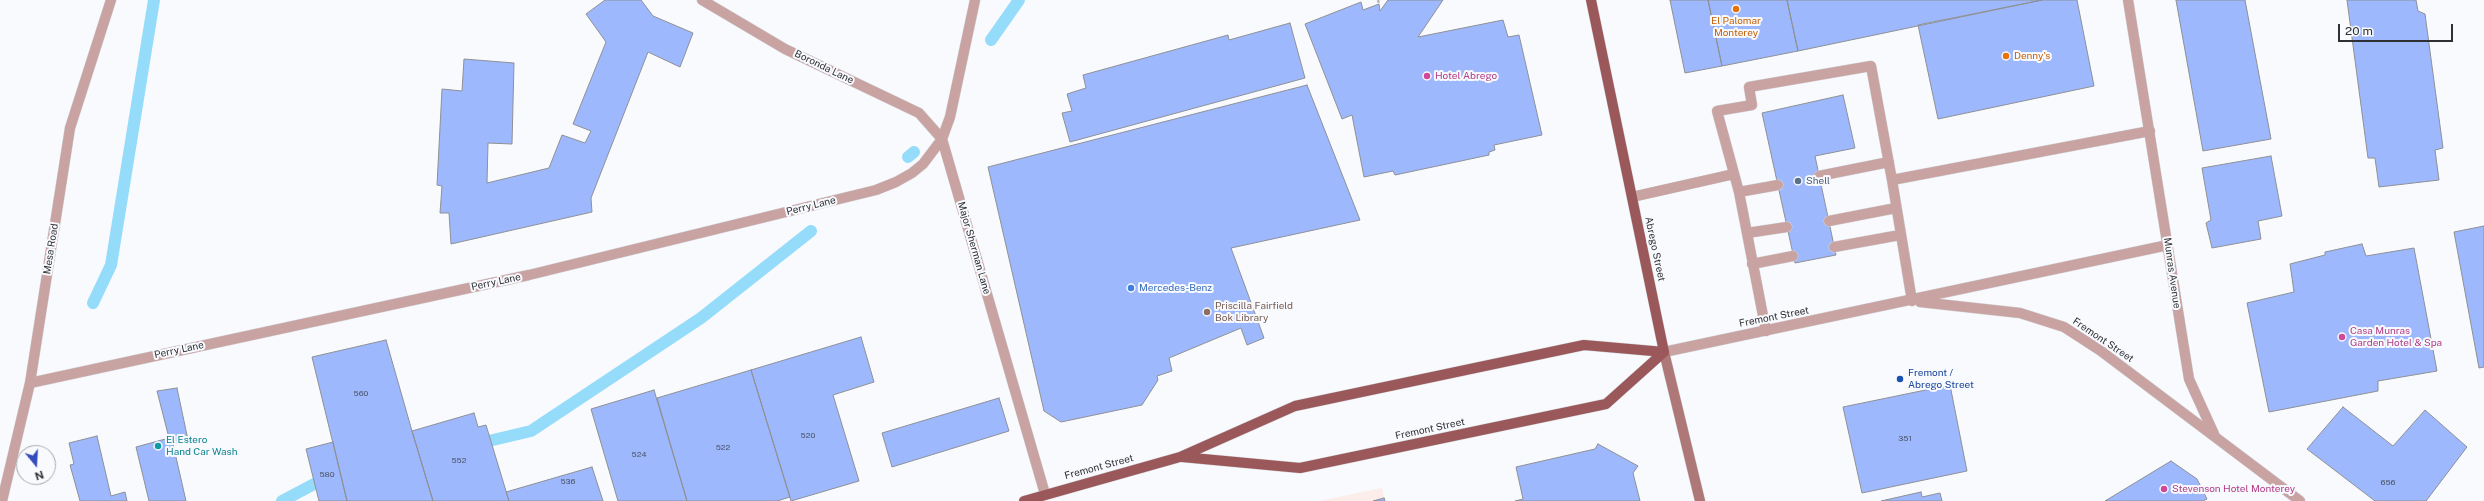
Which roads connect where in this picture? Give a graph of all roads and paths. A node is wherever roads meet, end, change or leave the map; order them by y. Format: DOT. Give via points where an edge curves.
graph roads {
  1 [pos="111,0"];
  2 [pos="702,0"];
  3 [pos="975,0"];
  4 [pos="1378,0"];
  5 [pos="1591,0"];
  6 [pos="2128,0"];
  7 [pos="1379,4"];
  8 [pos="2150,131"];
  9 [pos="942,139"];
  10 [pos="1889,162"];
  11 [pos="1734,174"];
  12 [pos="1819,176"];
  13 [pos="1892,180"];
  14 [pos="1778,185"];
  15 [pos="1739,192"];
  16 [pos="1632,197"];
  17 [pos="1896,208"];
  18 [pos="1828,221"];
  19 [pos="1787,227"];
  20 [pos="1747,233"];
  21 [pos="1900,235"];
  22 [pos="2168,245"];
  23 [pos="1834,247"];
  24 [pos="1793,256"];
  25 [pos="1752,264"];
  26 [pos="1912,301"];
  27 [pos="1766,331"];
  28 [pos="1664,352"];
  29 [pos="30,383"];
  30 [pos="2215,436"];
  31 [pos="1180,457"];
  32 [pos="1045,494"];
  33 [pos="2,501"];
  34 [pos="1024,501"];
  35 [pos="1700,501"];
  36 [pos="2300,501"];
  1 -- 29 [label="street, Mesa Road" via="70,128"];
  2 -- 9 [label="street, Boronda Lane" via="786,49 919,113"];
  3 -- 9 [label="street" via="950,117"];
  4 -- 7 [label="path"];
  5 -- 16 [label="main road, Abrego Street"];
  6 -- 8 [label="street, Munras Avenue"];
  8 -- 13 [label="street"];
  8 -- 22 [label="street, Munras Avenue"];
  9 -- 29 [label="street, Perry Lane" via="931,156 912,174 876,190 529,275"];
  9 -- 32 [label="street, Major Sherman Lane"];
  10 -- 11 [label="street" via="1871,66 1749,87 1752,105 1717,111"];
  10 -- 12 [label="street"];
  10 -- 13 [label="street"];
  11 -- 15 [label="street"];
  11 -- 16 [label="street"];
  13 -- 17 [label="street"];
  14 -- 15 [label="street"];
  15 -- 20 [label="street"];
  16 -- 28 [label="main road, Abrego Street"];
  17 -- 18 [label="street"];
  17 -- 21 [label="street"];
  19 -- 20 [label="street"];
  20 -- 25 [label="street"];
  21 -- 23 [label="street"];
  21 -- 26 [label="street"];
  22 -- 26 [label="street, Fremont Street"];
  22 -- 30 [label="street, Munras Avenue" via="2189,379"];
  24 -- 25 [label="street"];
  25 -- 27 [label="street"];
  26 -- 27 [label="street, Fremont Street"];
  26 -- 30 [label="street, Fremont Street" via="2020,313 2064,327 2101,351"];
  27 -- 28 [label="street, Fremont Street"];
  28 -- 31 [label="main road, Fremont Street" via="1584,345 1295,406"];
  28 -- 31 [label="main road, Fremont Street" via="1606,404 1300,468"];
  28 -- 35 [label="main road, Abrego Street"];
  29 -- 33 [label="street, Mesa Road"];
  30 -- 36 [label="street, Munras Avenue"];
  31 -- 32 [label="main road, Fremont Street"];
  32 -- 34 [label="main road, Fremont Street"];
}
